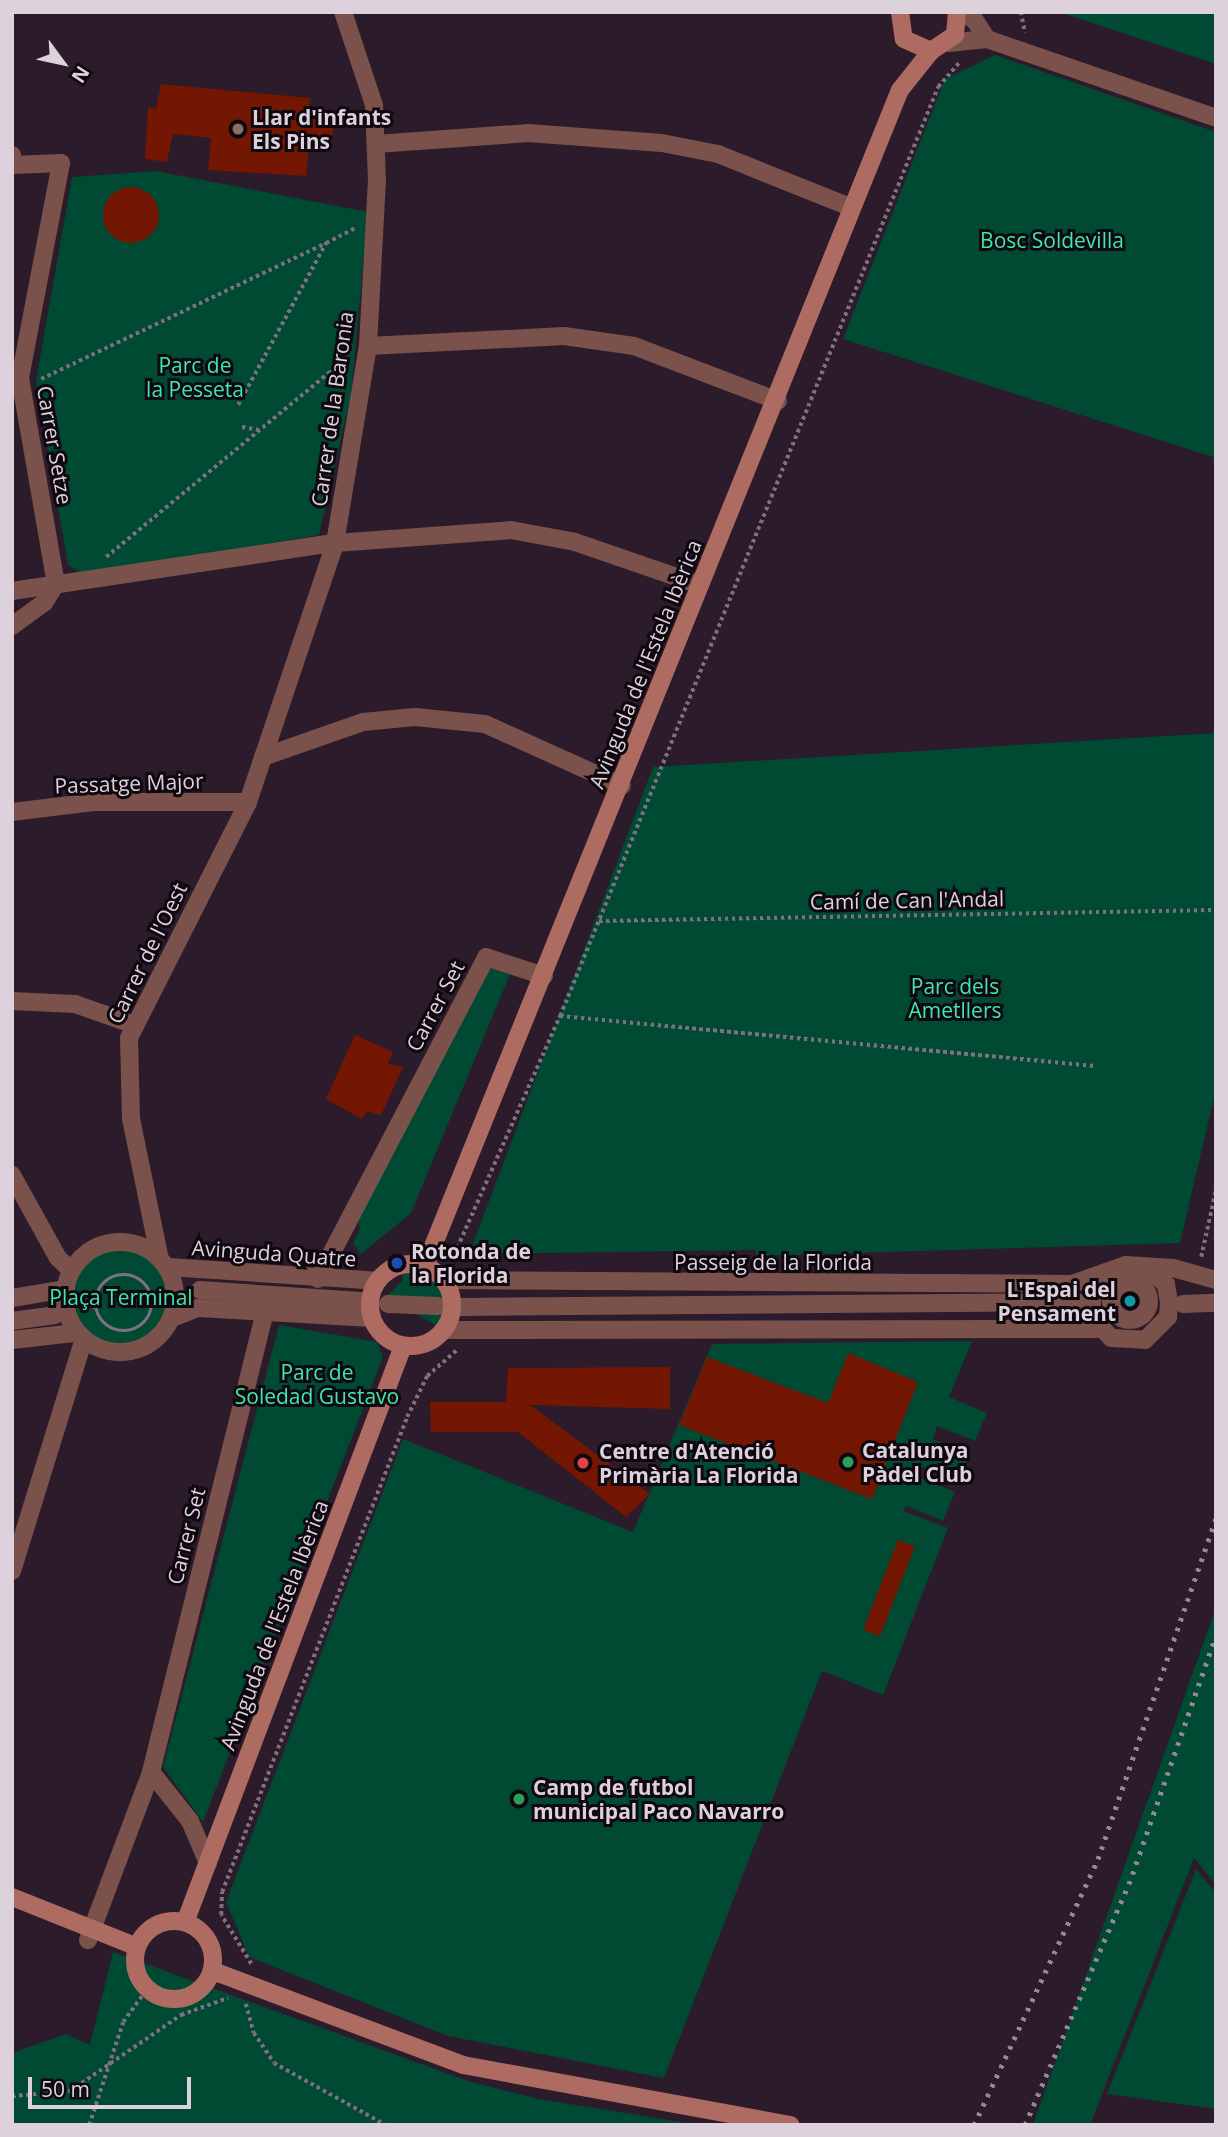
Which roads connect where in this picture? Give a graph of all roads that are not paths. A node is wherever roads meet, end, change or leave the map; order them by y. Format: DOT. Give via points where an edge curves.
graph roads {
  1 [pos="343,12"];
  2 [pos="957,12"];
  3 [pos="898,21"];
  4 [pos="987,39"];
  5 [pos="949,43"];
  6 [pos="931,51"];
  7 [pos="906,78"];
  8 [pos="1216,118"];
  9 [pos="376,144"];
  10 [pos="13,162"];
  11 [pos="852,208"];
  12 [pos="368,346"];
  13 [pos="23,379"];
  14 [pos="778,401"];
  15 [pos="335,543"];
  16 [pos="56,584"];
  17 [pos="699,585"];
  18 [pos="12,591"];
  19 [pos="12,626"];
  20 [pos="263,757"];
  21 [pos="622,786"];
  22 [pos="248,802"];
  23 [pos="12,812"];
  24 [pos="544,976"];
  25 [pos="12,1001"];
  26 [pos="135,1025"];
  27 [pos="12,1175"];
  28 [pos="163,1261"];
  29 [pos="1139,1265"];
  30 [pos="425,1266"];
  31 [pos="71,1270"];
  32 [pos="1102,1275"];
  33 [pos="1205,1275"];
  34 [pos="318,1279"];
  35 [pos="444,1280"];
  36 [pos="377,1281"];
  37 [pos="65,1289"];
  38 [pos="200,1290"];
  39 [pos="12,1298"];
  40 [pos="1158,1299"];
  41 [pos="361,1301"];
  42 [pos="1077,1302"];
  43 [pos="1216,1303"];
  44 [pos="388,1304"];
  45 [pos="1182,1304"];
  46 [pos="438,1306"];
  47 [pos="460,1307"];
  48 [pos="265,1310"];
  49 [pos="55,1315"];
  50 [pos="172,1318"];
  51 [pos="371,1318"];
  52 [pos="12,1321"];
  53 [pos="1100,1329"];
  54 [pos="443,1330"];
  55 [pos="78,1337"];
  56 [pos="12,1340"];
  57 [pos="403,1346"];
  58 [pos="12,1571"];
  59 [pos="151,1772"];
  60 [pos="208,1863"];
  61 [pos="12,1897"];
  62 [pos="186,1920"];
  63 [pos="90,1934"];
  64 [pos="135,1946"];
  65 [pos="213,1971"];
  66 [pos="791,2125"];
  1 -- 9 [label="street, Carrer de la Baronia" via="374,105"];
  2 -- 4 [label="street" via="974,19"];
  2 -- 5 [label="main road"];
  3 -- 6 [label="main road"];
  3 -- 7 [label="main road, Avinguda de l'Estela Ibèrica"];
  4 -- 5 [label="street"];
  4 -- 8 [label="street"];
  5 -- 6 [label="main road"];
  6 -- 7 [label="main road, Avinguda de l'Estela Ibèrica"];
  7 -- 11 [label="main road, Avinguda de l'Estela Ibèrica"];
  9 -- 11 [label="street" via="528,132 662,143 718,154"];
  9 -- 12 [label="street, Carrer de la Baronia"];
  10 -- 13 [label="street, Carrer Setze" via="61,163"];
  11 -- 14 [label="main road, Avinguda de l'Estela Ibèrica"];
  12 -- 14 [label="street" via="564,336 634,346"];
  12 -- 15 [label="street, Carrer de la Baronia"];
  13 -- 16 [label="street, Carrer Setze"];
  14 -- 17 [label="main road, Avinguda de l'Estela Ibèrica"];
  15 -- 16 [label="street"];
  15 -- 17 [label="street" via="511,530 575,542"];
  15 -- 20 [label="street, Carrer de la Baronia"];
  16 -- 18 [label="street"];
  16 -- 19 [label="street" via="44,603"];
  17 -- 21 [label="main road, Avinguda de l'Estela Ibèrica"];
  20 -- 21 [label="street" via="363,722 415,717 485,724"];
  20 -- 22 [label="street, Carrer de la Baronia"];
  21 -- 24 [label="main road, Avinguda de l'Estela Ibèrica"];
  22 -- 23 [label="street, Passatge Major" via="95,802"];
  22 -- 26 [label="street, Carrer de l'Oest"];
  24 -- 30 [label="main road, Avinguda de l'Estela Ibèrica"];
  24 -- 34 [label="street, Carrer Set" via="486,957"];
  25 -- 26 [label="street" via="75,1004"];
  26 -- 28 [label="street, Carrer de l'Oest" via="129,1038 131,1119"];
  27 -- 31 [label="street"];
  28 -- 31 [label="street" via="139,1244 113,1242 87,1253"];
  28 -- 34 [label="street, Avinguda Quatre"];
  28 -- 50 [label="street" via="176,1293"];
  29 -- 32 [label="street, Passeig de la Florida"];
  29 -- 33 [label="street, Passeig de la Florida"];
  29 -- 40 [label="street" via="1160,1276"];
  30 -- 35 [label="main road"];
  30 -- 36 [label="main road" via="404,1264"];
  31 -- 37 [label="street"];
  32 -- 35 [label="street, Passeig de la Florida" via="1052,1284"];
  32 -- 53 [label="street" via="1090,1302"];
  33 -- 40 [label="street"];
  34 -- 36 [label="street, Avinguda Quatre"];
  35 -- 54 [label="main road" via="452,1306"];
  36 -- 51 [label="main road"];
  37 -- 39 [label="street"];
  37 -- 55 [label="street"];
  38 -- 41 [label="street, Avinguda Quatre"];
  40 -- 40 [label="street" via="1128,1281 1114,1289 1106,1302 1128,1320 1142,1316"];
  40 -- 53 [label="street" via="1168,1317 1144,1340 1129,1343"];
  42 -- 47 [label="street, Passeig de la Florida"];
  43 -- 45 [label="street"];
  44 -- 46 [label="street"];
  48 -- 50 [label="street" via="198,1308"];
  48 -- 51 [label="street"];
  48 -- 59 [label="street, Carrer Set"];
  49 -- 52 [label="street"];
  50 -- 55 [label="street" via="142,1347 120,1352"];
  51 -- 57 [label="main road" via="387,1339"];
  53 -- 54 [label="street" via="475,1326"];
  54 -- 57 [label="main road" via="420,1346"];
  55 -- 56 [label="street"];
  55 -- 58 [label="street"];
  57 -- 60 [label="main road, Avinguda de l'Estela Ibèrica"];
  59 -- 60 [label="street" via="190,1821"];
  59 -- 63 [label="street, Carrer Set"];
  60 -- 62 [label="main road, Avinguda de l'Estela Ibèrica"];
  61 -- 63 [label="main road"];
  62 -- 64 [label="main road" via="157,1922"];
  62 -- 65 [label="main road" via="210,1940"];
  63 -- 64 [label="main road"];
  64 -- 65 [label="main road" via="134,1970 147,1989 173,2000 198,1992"];
  65 -- 66 [label="main road" via="245,1990 463,2065"];
}
